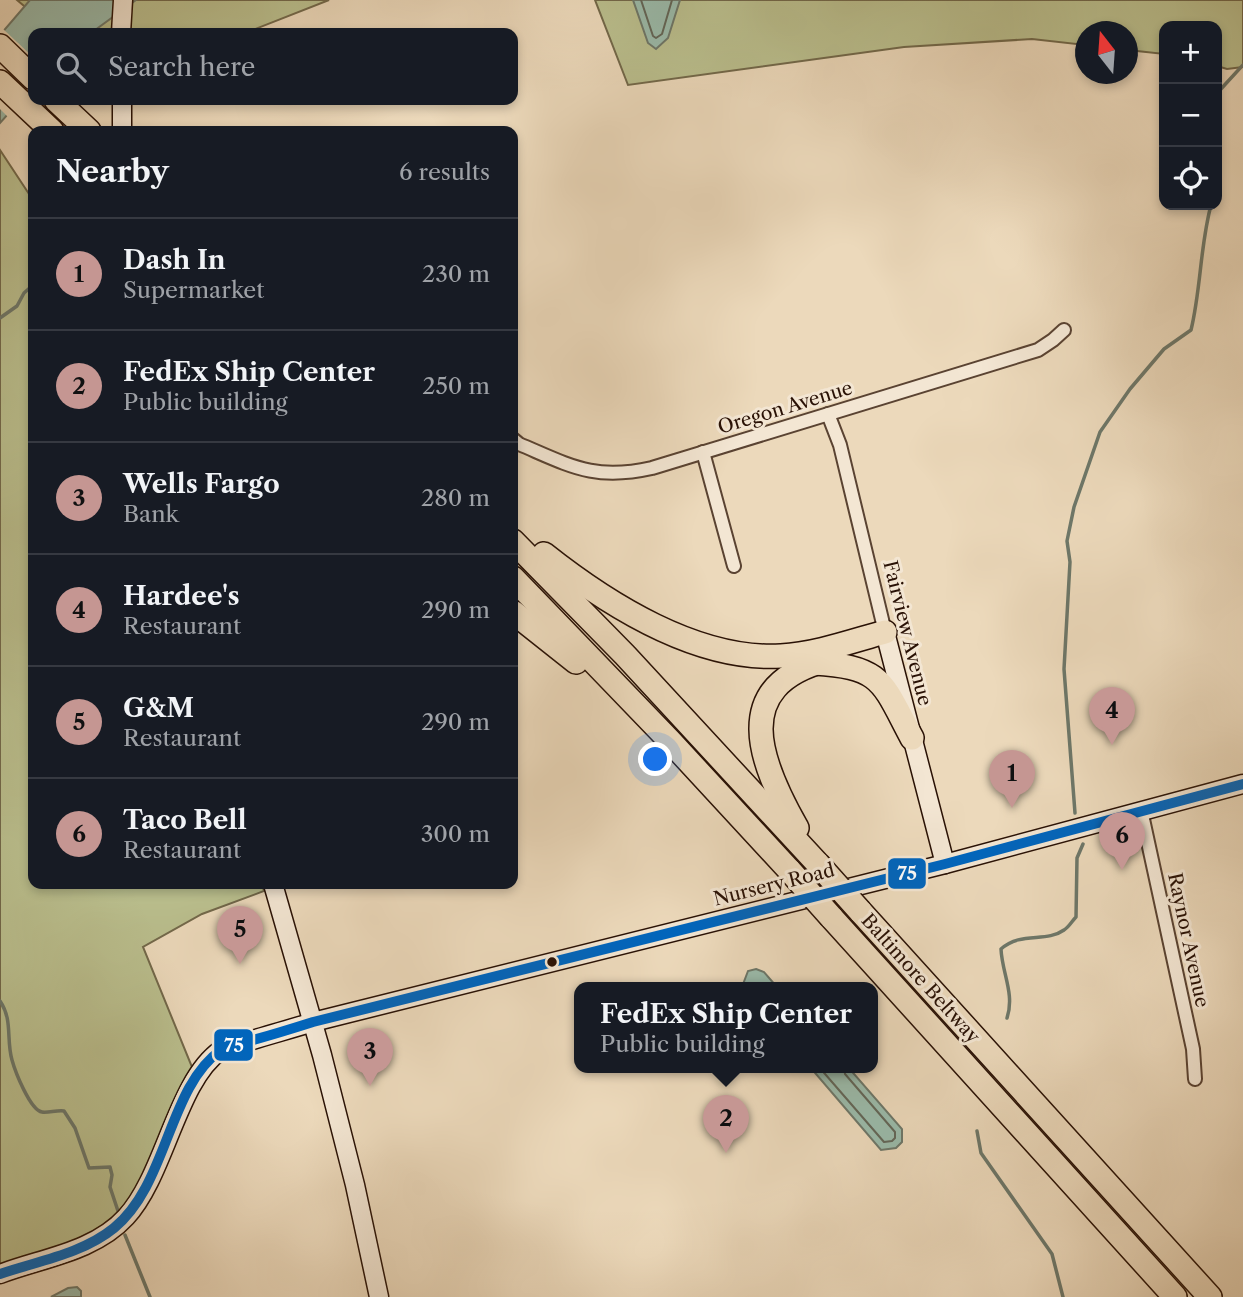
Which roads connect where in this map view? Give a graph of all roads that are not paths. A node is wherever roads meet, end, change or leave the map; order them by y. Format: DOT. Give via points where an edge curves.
graph roads {
  1 [pos="123,0"];
  2 [pos="121,28"];
  3 [pos="0,46"];
  4 [pos="28,73"];
  5 [pos="0,82"];
  6 [pos="61,105"];
  7 [pos="122,105"];
  8 [pos="47,126"];
  9 [pos="84,126"];
  10 [pos="122,126"];
  11 [pos="1064,330"];
  12 [pos="828,414"];
  13 [pos="518,443"];
  14 [pos="703,452"];
  15 [pos="518,532"];
  16 [pos="518,546"];
  17 [pos="734,566"];
  18 [pos="518,583"];
  19 [pos="518,616"];
  20 [pos="887,638"];
  21 [pos="814,663"];
  22 [pos="658,729"];
  23 [pos="912,738"];
  24 [pos="1243,784"];
  25 [pos="1141,810"];
  26 [pos="818,864"];
  27 [pos="945,864"];
  28 [pos="274,889"];
  29 [pos="313,1022"];
  30 [pos="1195,1079"];
  31 [pos="1070,1143"];
  32 [pos="1145,1264"];
  33 [pos="0,1274"];
  34 [pos="379,1297"];
  35 [pos="1166,1297"];
  36 [pos="1175,1297"];
  37 [pos="1210,1297"];
  38 [pos="1228,1297"];
  1 -- 2 [label="main road"];
  3 -- 4 [label="highway"];
  5 -- 8 [label="highway"];
  6 -- 9 [label="highway"];
  7 -- 10 [label="main road"];
  11 -- 12 [label="street, Oregon Avenue" via="1038,350"];
  12 -- 14 [label="street, Oregon Avenue"];
  12 -- 20 [label="street, Fairview Avenue" via="840,445"];
  13 -- 14 [label="street, Oregon Avenue" via="595,473 626,474"];
  14 -- 17 [label="street"];
  15 -- 20 [label="highway" via="597,593 685,640 714,649 758,657 784,656"];
  16 -- 26 [label="highway, Baltimore Beltway"];
  18 -- 22 [label="highway, Baltimore Beltway"];
  19 -- 22 [label="highway"];
  20 -- 21 [label="highway"];
  20 -- 23 [label="main road, Fairview Avenue"];
  21 -- 23 [label="highway" via="869,673 886,690"];
  21 -- 26 [label="highway" via="789,675 768,698 761,734 769,775"];
  22 -- 32 [label="highway, Baltimore Beltway, bridge"];
  23 -- 27 [label="main road, Fairview Avenue"];
  24 -- 25 [label="main road, Nursery Road"];
  25 -- 27 [label="main road, Nursery Road"];
  25 -- 30 [label="street, Raynor Avenue" via="1193,1049"];
  26 -- 31 [label="highway, Baltimore Beltway, bridge"];
  27 -- 29 [label="main road, Nursery Road"];
  28 -- 29 [label="main road"];
  29 -- 33 [label="main road, Nursery Road" via="219,1051 192,1085 149,1183 125,1218 91,1243"];
  29 -- 34 [label="main road"];
  31 -- 37 [label="highway, Baltimore Beltway"];
  31 -- 38 [label="highway" via="1186,1251"];
  32 -- 35 [label="highway"];
  32 -- 36 [label="highway, Baltimore Beltway"];
}
